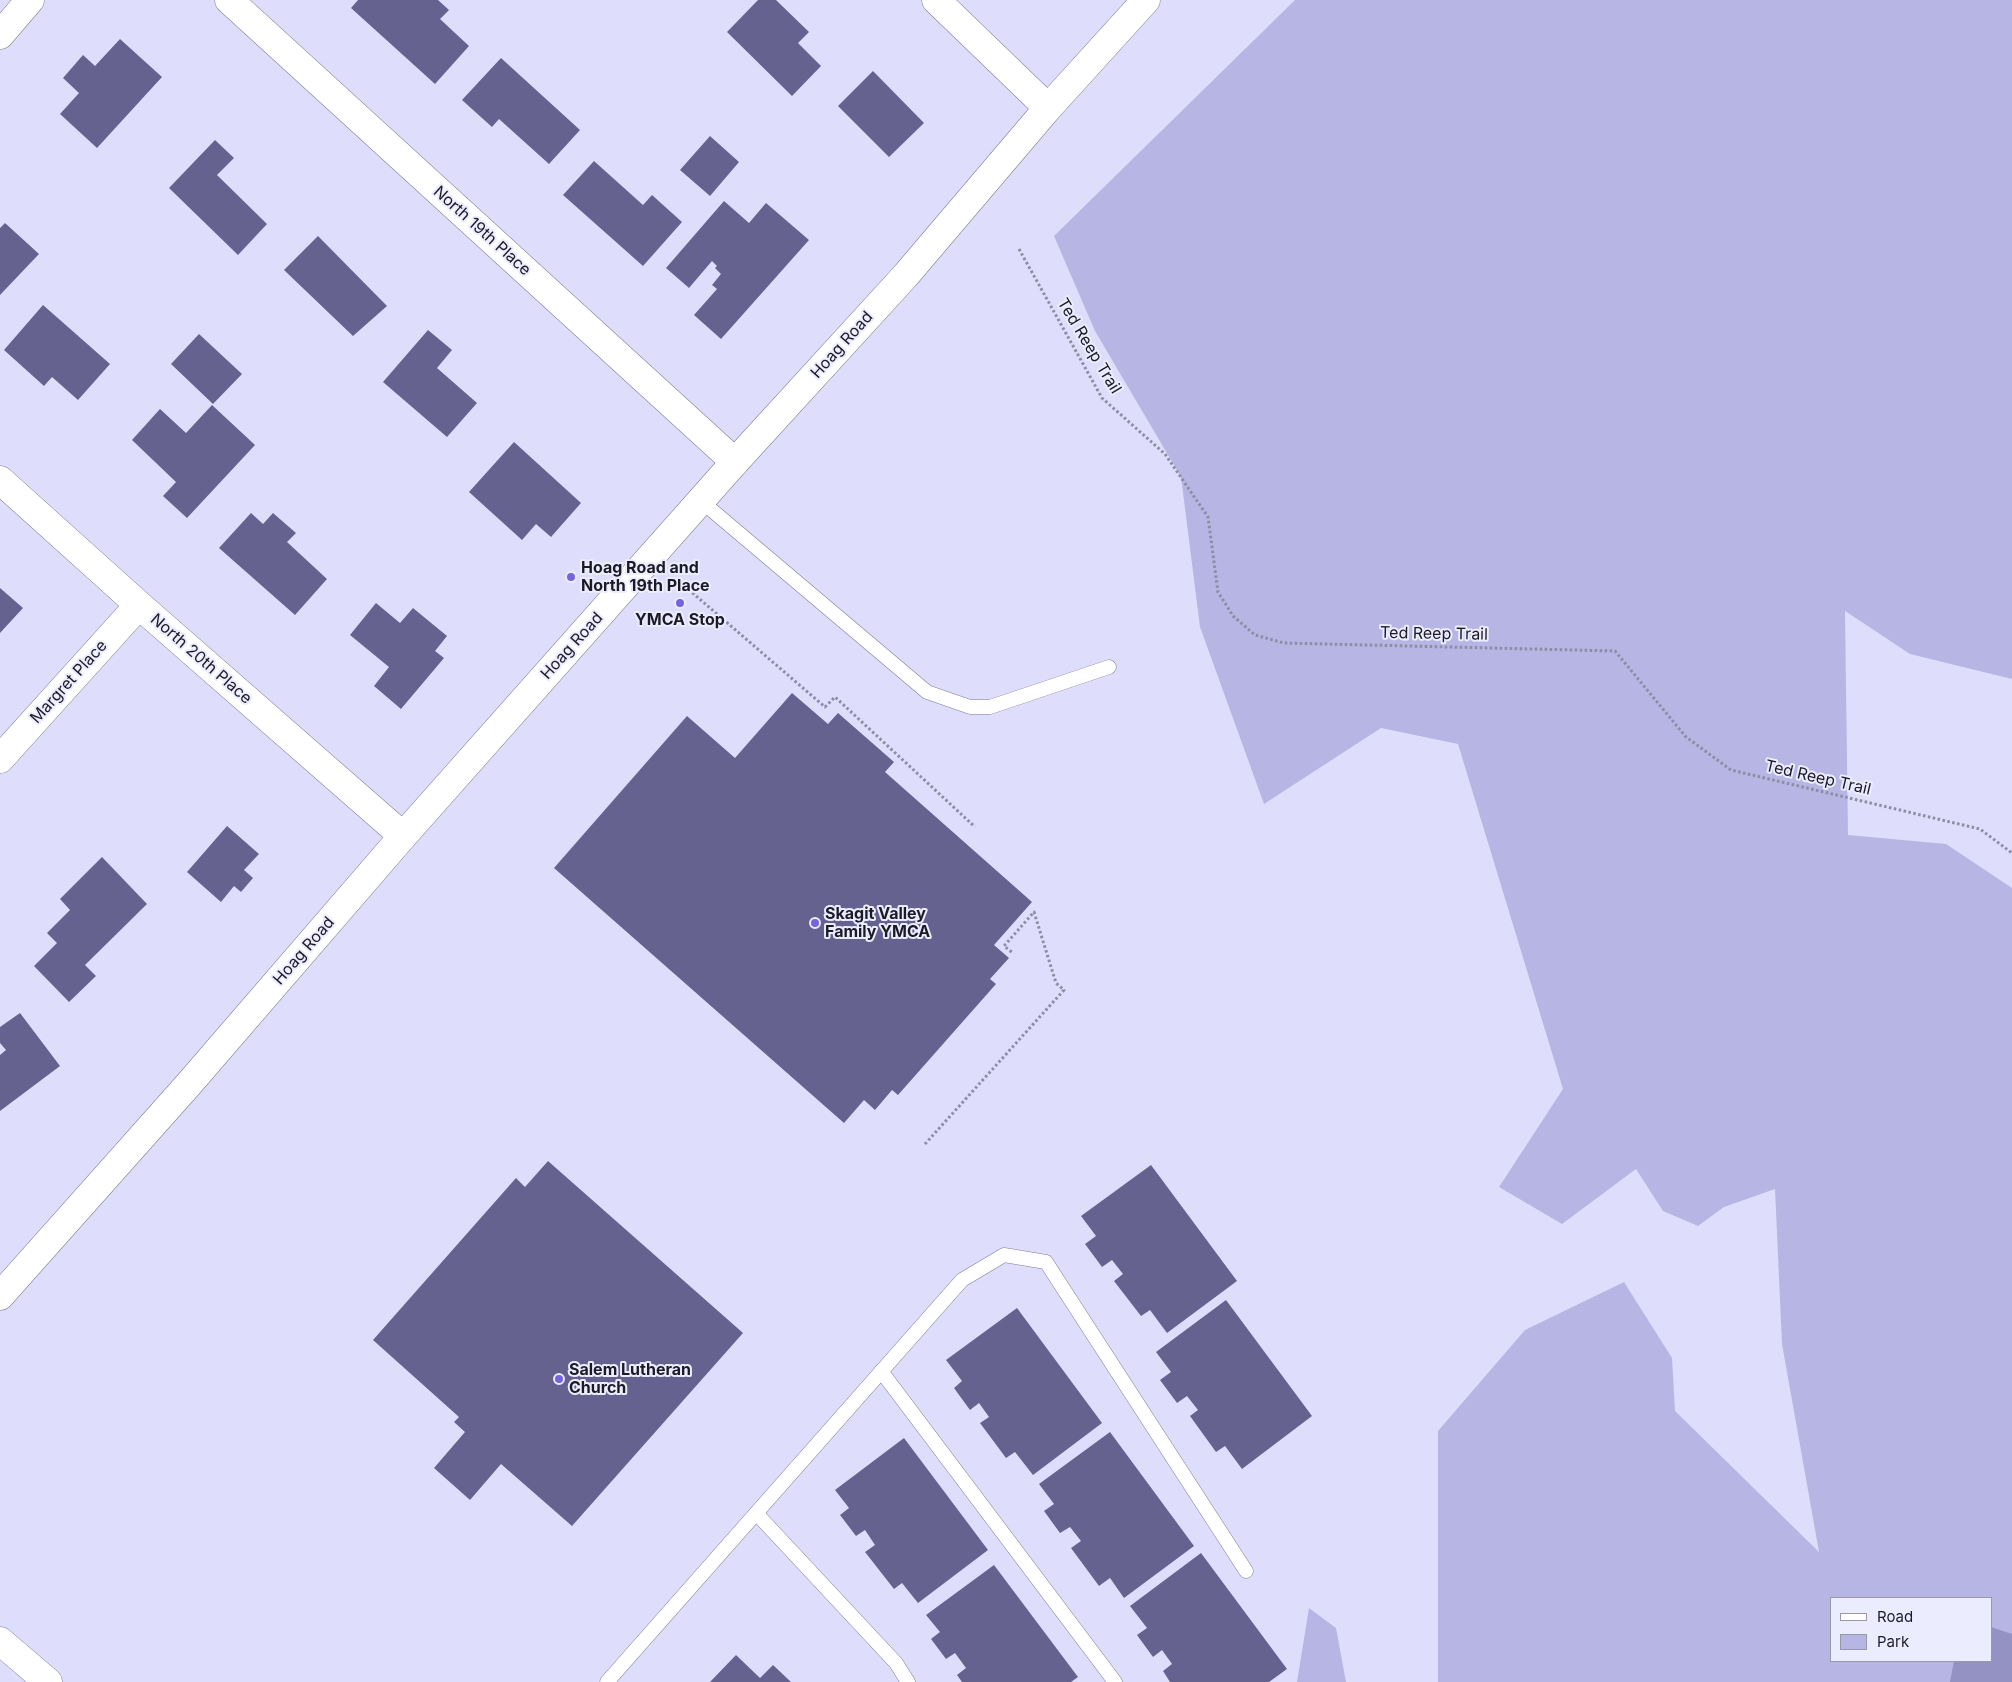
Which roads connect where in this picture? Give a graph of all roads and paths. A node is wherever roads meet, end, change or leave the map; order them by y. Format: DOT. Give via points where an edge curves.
graph roads {
  1 [pos="30,0"];
  2 [pos="229,0"];
  3 [pos="936,0"];
  4 [pos="1146,0"];
  5 [pos="0,36"];
  6 [pos="1048,108"];
  7 [pos="1019,249"];
  8 [pos="735,462"];
  9 [pos="0,480"];
  10 [pos="701,501"];
  11 [pos="681,584"];
  12 [pos="139,605"];
  13 [pos="1108,667"];
  14 [pos="0,759"];
  15 [pos="976,827"];
  16 [pos="403,836"];
  17 [pos="2012,853"];
  18 [pos="1012,953"];
  19 [pos="925,1144"];
  20 [pos="0,1296"];
  21 [pos="881,1372"];
  22 [pos="756,1513"];
  23 [pos="1246,1571"];
  24 [pos="0,1641"];
  25 [pos="48,1682"];
  26 [pos="607,1682"];
  27 [pos="908,1682"];
  28 [pos="1115,1682"];
  1 -- 5 [label="street"];
  2 -- 8 [label="street, North 19th Place"];
  3 -- 6 [label="street"];
  4 -- 6 [label="street, Hoag Road"];
  6 -- 8 [label="street, Hoag Road" via="906,275"];
  7 -- 17 [label="path, Ted Reep Trail" via="1102,398 1166,454 1208,516 1218,592 1233,616 1255,635 1284,643 1615,651 1686,737 1731,770 1980,829"];
  8 -- 10 [label="street, Hoag Road"];
  9 -- 12 [label="street, North 20th Place"];
  10 -- 13 [label="lane" via="927,692 970,707 990,707"];
  10 -- 16 [label="street, Hoag Road"];
  11 -- 15 [label="path" via="825,707 835,697"];
  12 -- 14 [label="street, Margret Place"];
  12 -- 16 [label="street, North 20th Place"];
  16 -- 20 [label="street, Hoag Road" via="188,1086"];
  18 -- 19 [label="path" via="1004,946 1034,912 1056,983 1064,990"];
  21 -- 22 [label="lane"];
  21 -- 23 [label="lane" via="962,1280 1004,1255 1046,1262"];
  21 -- 28 [label="lane"];
  22 -- 26 [label="lane"];
  22 -- 27 [label="lane" via="896,1663"];
  24 -- 25 [label="street"];
}
